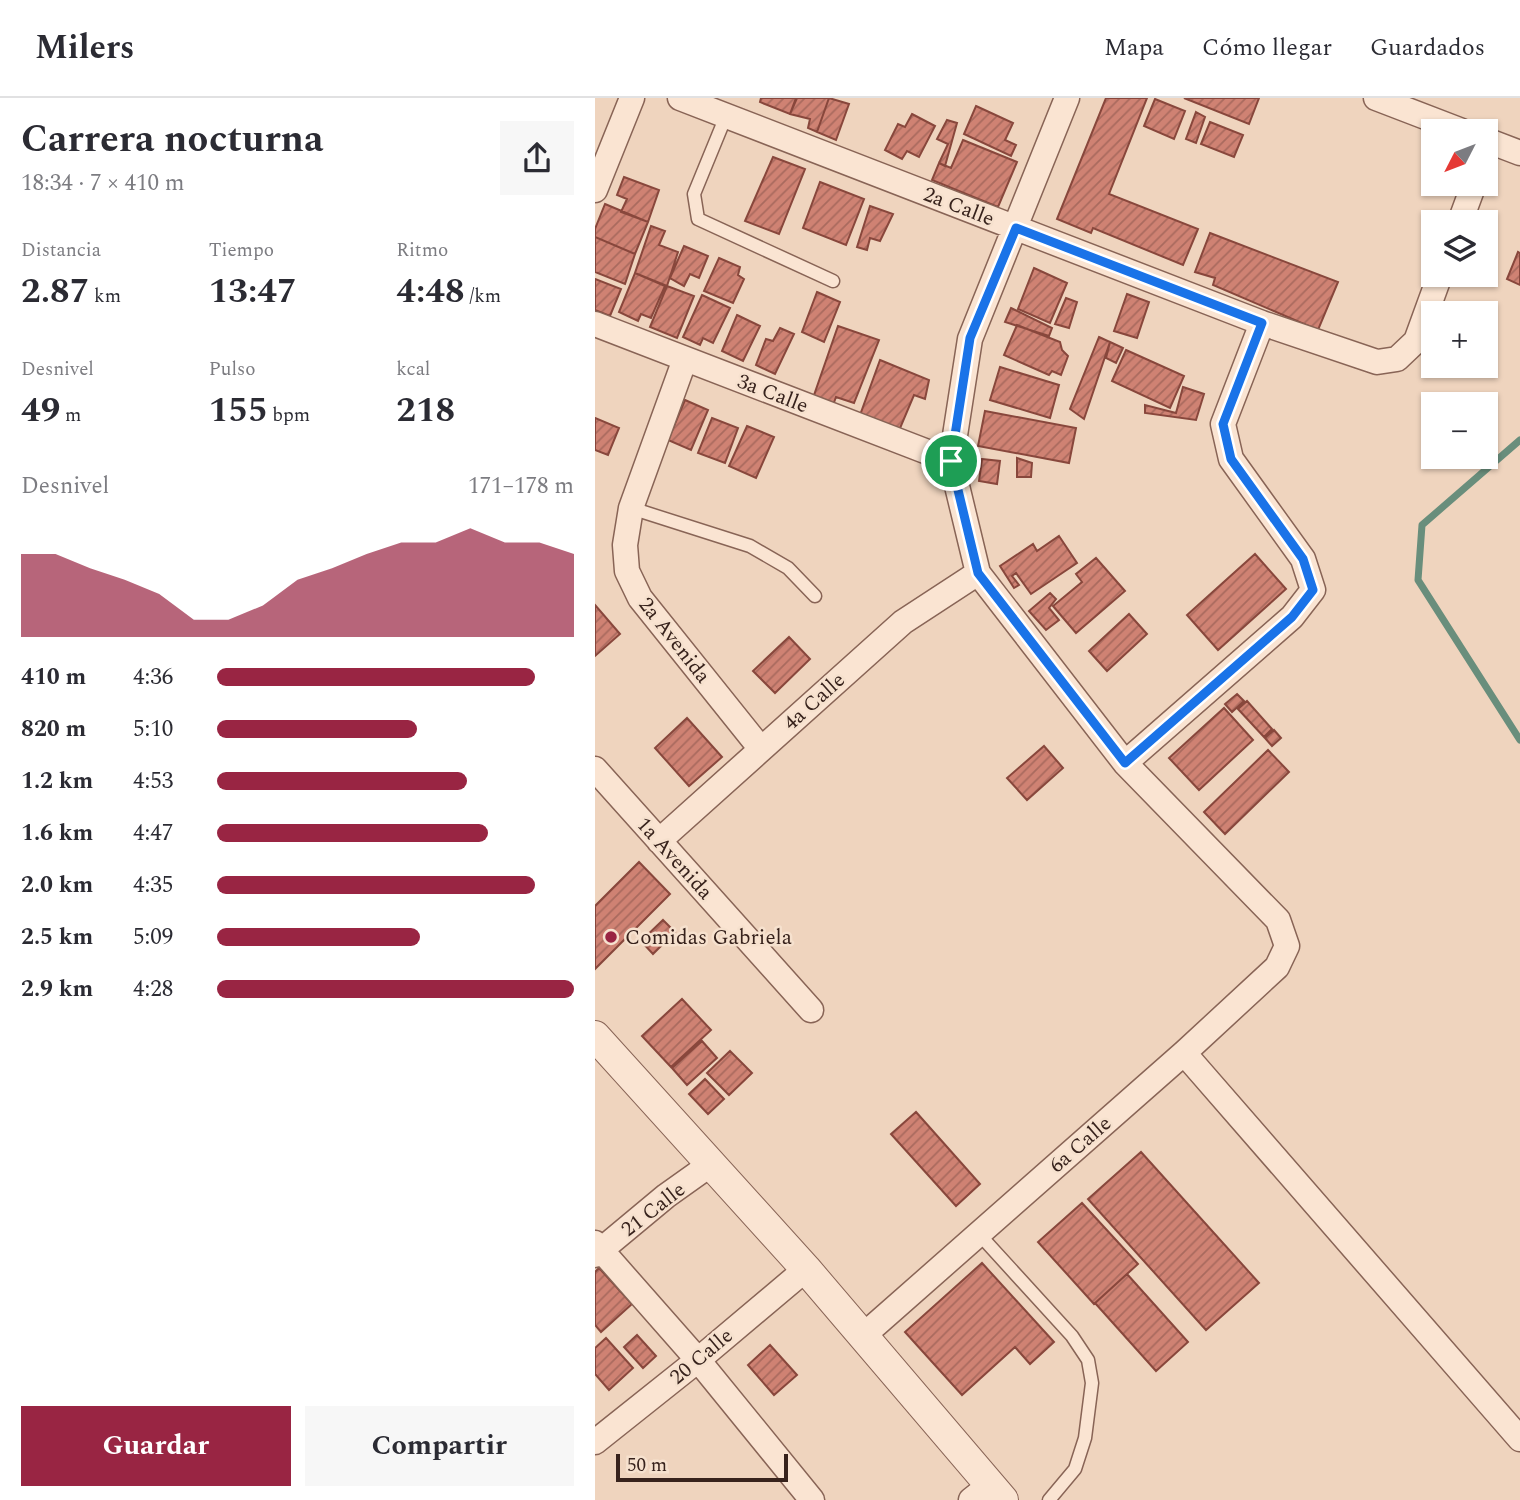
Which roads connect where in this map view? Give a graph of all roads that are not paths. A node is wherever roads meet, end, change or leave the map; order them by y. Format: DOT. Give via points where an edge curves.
graph roads {
  1 [pos="632,98"];
  2 [pos="680,98"];
  3 [pos="1067,98"];
  4 [pos="1376,98"];
  5 [pos="726,116"];
  6 [pos="1431,119"];
  7 [pos="1498,148"];
  8 [pos="1520,153"];
  9 [pos="595,190"];
  10 [pos="1016,228"];
  11 [pos="833,281"];
  12 [pos="1436,287"];
  13 [pos="1262,323"];
  14 [pos="595,324"];
  15 [pos="685,359"];
  16 [pos="951,461"];
  17 [pos="631,508"];
  18 [pos="978,573"];
  19 [pos="815,596"];
  20 [pos="761,749"];
  21 [pos="1125,763"];
  22 [pos="595,769"];
  23 [pos="659,841"];
  24 [pos="811,1010"];
  25 [pos="595,1036"];
  26 [pos="1184,1053"];
  27 [pos="711,1164"];
  28 [pos="979,1234"];
  29 [pos="597,1249"];
  30 [pos="806,1269"];
  31 [pos="864,1335"];
  32 [pos="698,1360"];
  33 [pos="1520,1439"];
  34 [pos="595,1443"];
  35 [pos="988,1495"];
  36 [pos="812,1500"];
  37 [pos="1049,1500"];
  1 -- 9 [label="street"];
  2 -- 5 [label="street, 2a Calle"];
  3 -- 10 [label="street"];
  4 -- 6 [label="street"];
  5 -- 10 [label="street, 2a Calle"];
  5 -- 11 [label="lane" via="694,194 698,219"];
  7 -- 8 [label="street"];
  10 -- 13 [label="street, 2a Calle"];
  10 -- 16 [label="street" via="970,338"];
  12 -- 13 [label="street, 2a Calle" via="1416,341 1397,359 1377,362"];
  13 -- 21 [label="street" via="1223,424 1231,459 1303,559 1313,590 1292,617"];
  14 -- 15 [label="street, 3a Calle"];
  15 -- 16 [label="street, 3a Calle"];
  15 -- 17 [label="street, 2a Avenida"];
  16 -- 18 [label="street"];
  17 -- 19 [label="lane" via="750,546 788,568"];
  17 -- 20 [label="street, 2a Avenida" via="625,545 627,571 640,598"];
  18 -- 20 [label="street, 4a Calle" via="903,622"];
  18 -- 21 [label="street"];
  20 -- 23 [label="street, 4a Calle"];
  21 -- 26 [label="street, 6a Calle" via="1277,920 1287,946 1277,967"];
  22 -- 23 [label="street, 1a Avenida"];
  23 -- 24 [label="street, 1a Avenida"];
  25 -- 27 [label="street"];
  26 -- 28 [label="street, 6a Calle"];
  26 -- 33 [label="street"];
  27 -- 29 [label="street, 21 Calle"];
  27 -- 30 [label="street"];
  28 -- 31 [label="street, 6a Calle"];
  28 -- 37 [label="lane" via="1072,1336 1088,1360 1092,1383 1085,1438 1075,1469"];
  29 -- 32 [label="street"];
  30 -- 31 [label="street"];
  30 -- 32 [label="street, 20 Calle"];
  31 -- 35 [label="street"];
  32 -- 34 [label="street, 20 Calle"];
  32 -- 36 [label="street"];
}
